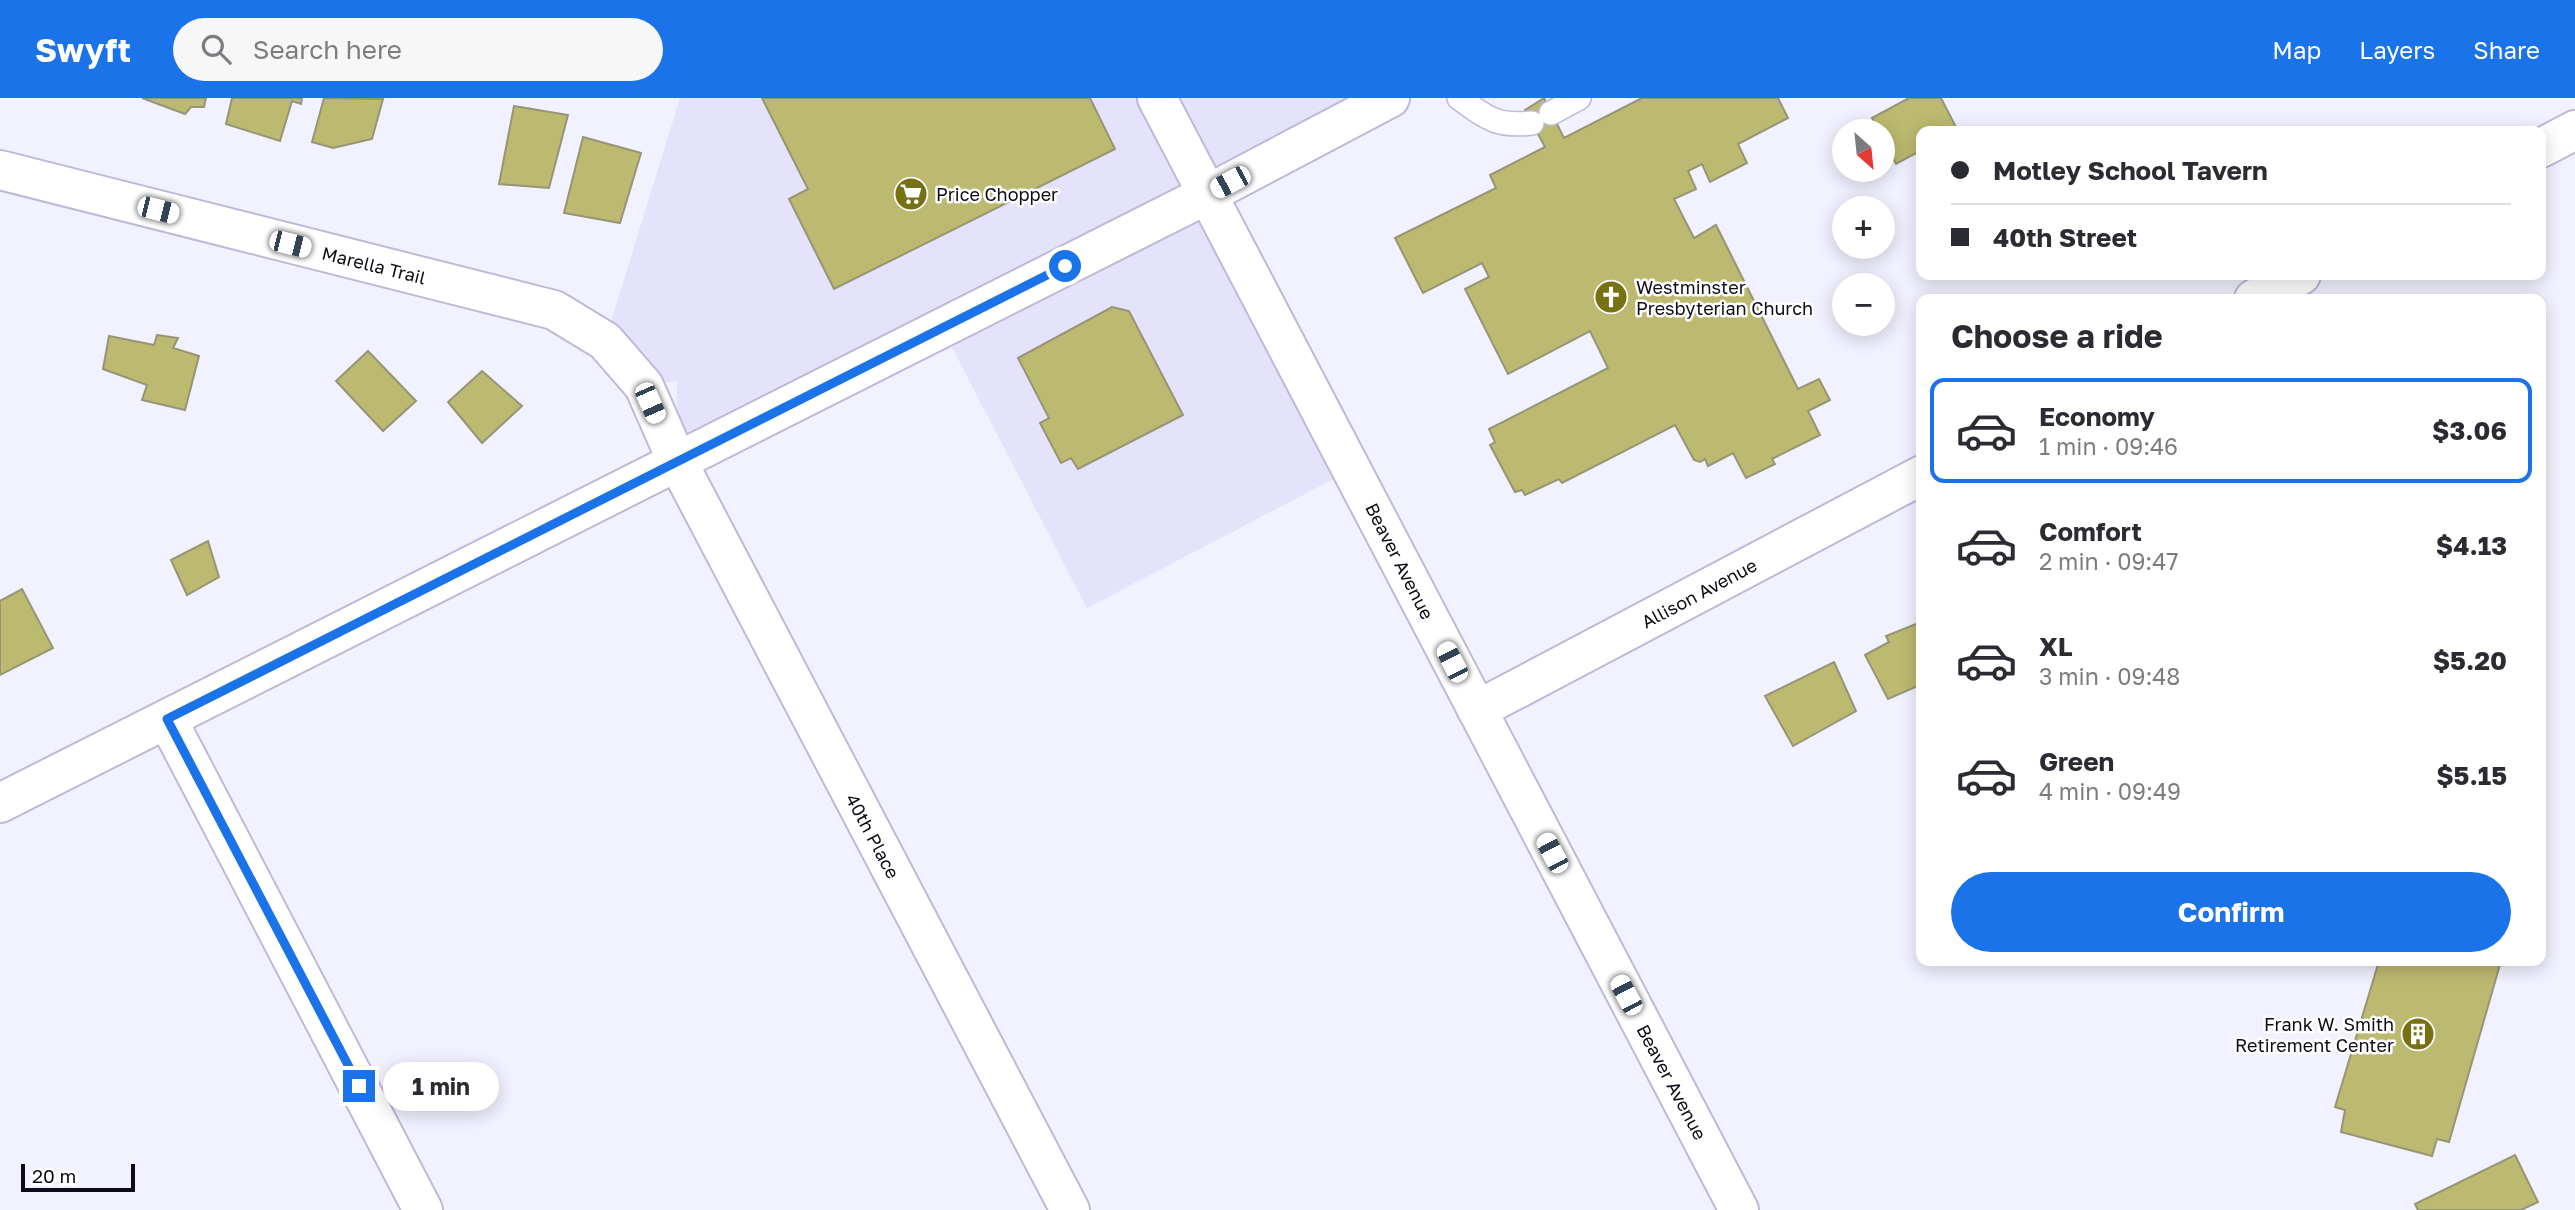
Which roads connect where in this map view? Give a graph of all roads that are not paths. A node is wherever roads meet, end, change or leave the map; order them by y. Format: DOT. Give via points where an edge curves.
graph roads {
  1 [pos="1157,98"];
  2 [pos="1391,98"];
  3 [pos="1458,98"];
  4 [pos="1579,98"];
  5 [pos="2575,130"];
  6 [pos="2546,145"];
  7 [pos="0,170"];
  8 [pos="1208,194"];
  9 [pos="2291,280"];
  10 [pos="2264,294"];
  11 [pos="677,461"];
  12 [pos="1916,478"];
  13 [pos="1477,710"];
  14 [pos="167,719"];
  15 [pos="0,803"];
  16 [pos="424,1210"];
  17 [pos="1070,1210"];
  18 [pos="1739,1210"];
  1 -- 8 [label="street, Beaver Avenue"];
  2 -- 8 [label="street"];
  3 -- 4 [label="lane" via="1492,120 1510,125 1542,118"];
  5 -- 6 [label="street"];
  7 -- 11 [label="street, Marella Trail" via="554,310 605,341 644,386"];
  8 -- 11 [label="street"];
  8 -- 13 [label="street, Beaver Avenue"];
  9 -- 10 [label="street"];
  11 -- 14 [label="street"];
  11 -- 17 [label="street, 40th Place"];
  12 -- 13 [label="street, Allison Avenue"];
  13 -- 18 [label="street, Beaver Avenue"];
  14 -- 15 [label="street"];
  14 -- 16 [label="street"];
}
